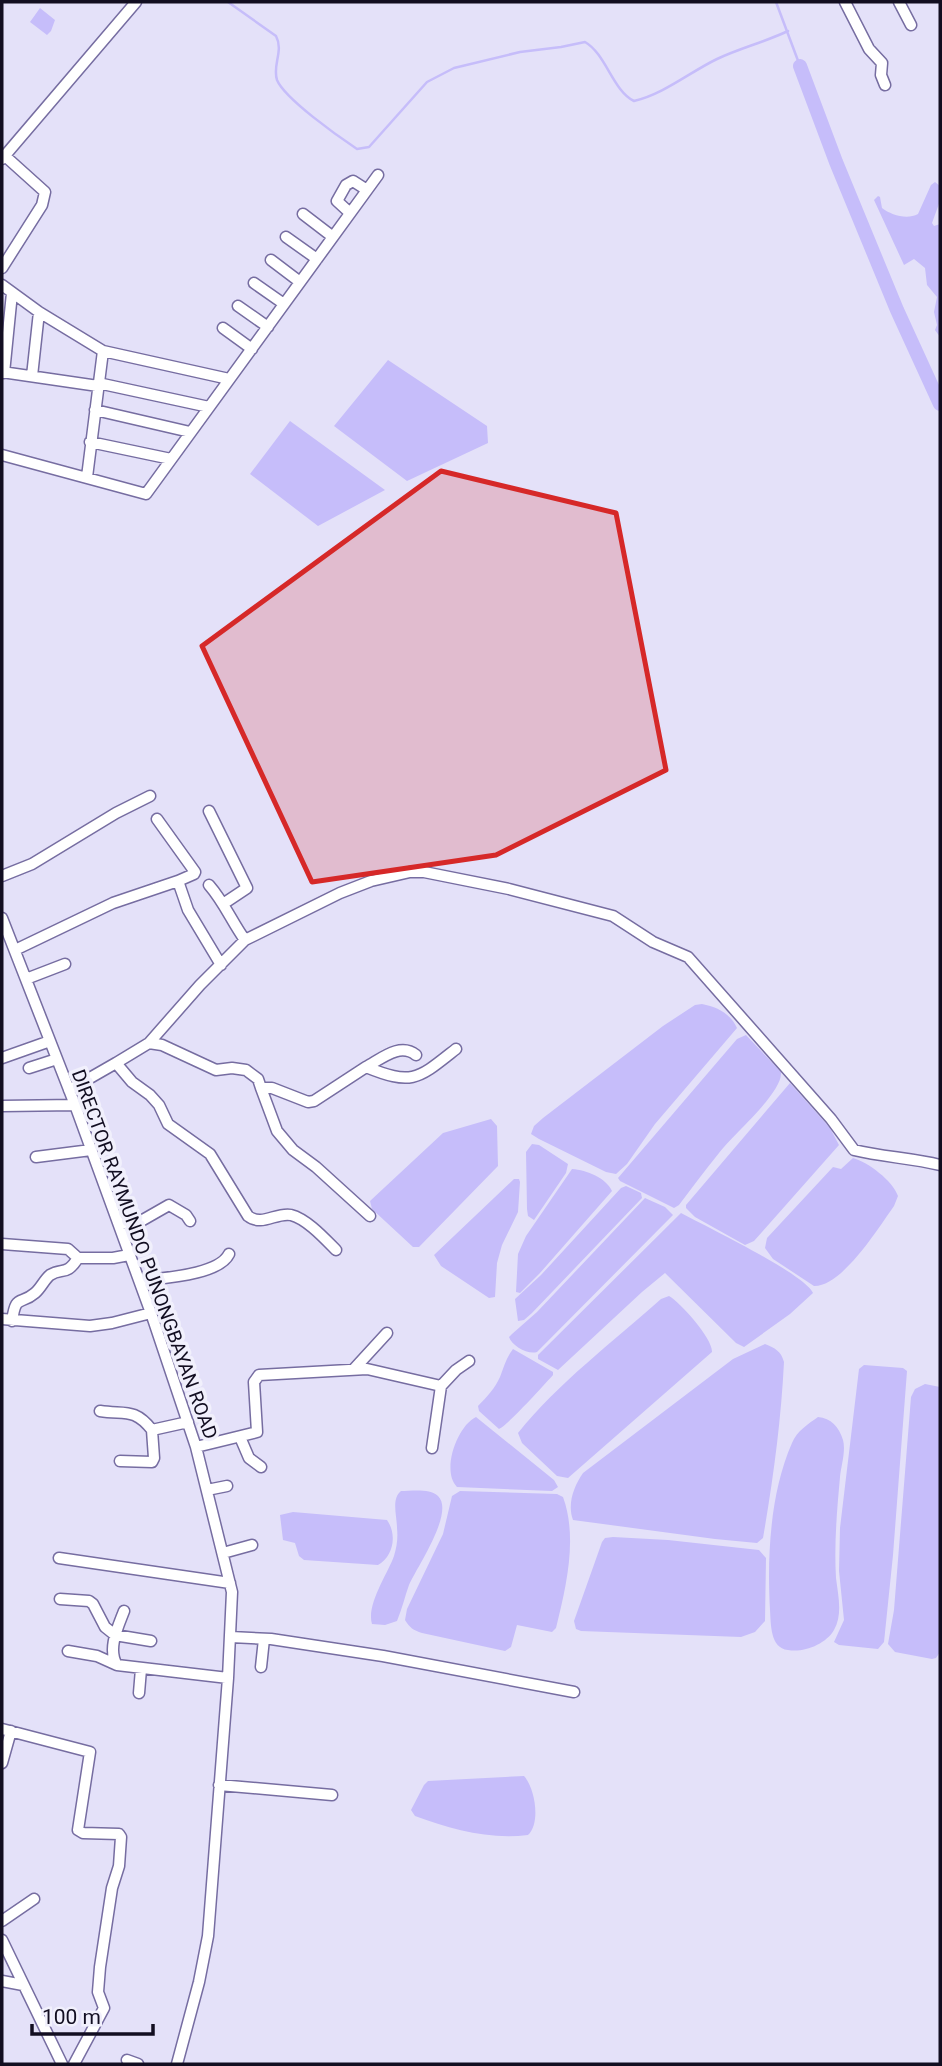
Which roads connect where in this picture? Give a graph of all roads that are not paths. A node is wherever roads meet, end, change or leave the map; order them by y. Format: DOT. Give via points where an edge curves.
graph roads {
  1 [pos="136,2"];
  2 [pos="845,2"];
  3 [pos="900,2"];
  4 [pos="911,25"];
  5 [pos="885,85"];
  6 [pos="3,158"];
  7 [pos="378,175"];
  8 [pos="367,190"];
  9 [pos="351,213"];
  10 [pos="303,214"];
  11 [pos="286,237"];
  12 [pos="333,237"];
  13 [pos="317,259"];
  14 [pos="271,260"];
  15 [pos="2,268"];
  16 [pos="300,282"];
  17 [pos="254,283"];
  18 [pos="2,285"];
  19 [pos="12,293"];
  20 [pos="284,304"];
  21 [pos="238,306"];
  22 [pos="39,312"];
  23 [pos="268,327"];
  24 [pos="223,328"];
  25 [pos="252,349"];
  26 [pos="103,351"];
  27 [pos="3,372"];
  28 [pos="32,376"];
  29 [pos="229,379"];
  30 [pos="98,385"];
  31 [pos="209,407"];
  32 [pos="95,410"];
  33 [pos="190,432"];
  34 [pos="90,442"];
  35 [pos="2,455"];
  36 [pos="171,459"];
  37 [pos="87,477"];
  38 [pos="150,796"];
  39 [pos="209,811"];
  40 [pos="157,819"];
  41 [pos="2,876"];
  42 [pos="178,881"];
  43 [pos="209,885"];
  44 [pos="223,904"];
  45 [pos="2,918"];
  46 [pos="245,940"];
  47 [pos="15,950"];
  48 [pos="65,964"];
  49 [pos="221,965"];
  50 [pos="26,979"];
  51 [pos="50,1041"];
  52 [pos="149,1043"];
  53 [pos="456,1049"];
  54 [pos="416,1055"];
  55 [pos="2,1058"];
  56 [pos="57,1059"];
  57 [pos="116,1063"];
  58 [pos="366,1067"];
  59 [pos="29,1068"];
  60 [pos="261,1088"];
  61 [pos="69,1090"];
  62 [pos="75,1105"];
  63 [pos="2,1106"];
  64 [pos="91,1150"];
  65 [pos="36,1157"];
  66 [pos="940,1165"];
  67 [pos="370,1216"];
  68 [pos="190,1221"];
  69 [pos="120,1224"];
  70 [pos="2,1244"];
  71 [pos="337,1250"];
  72 [pos="229,1254"];
  73 [pos="129,1255"];
  74 [pos="78,1258"];
  75 [pos="140,1281"];
  76 [pos="151,1313"];
  77 [pos="7,1320"];
  78 [pos="387,1333"];
  79 [pos="469,1361"];
  80 [pos="354,1369"];
  81 [pos="441,1387"];
  82 [pos="100,1411"];
  83 [pos="188,1422"];
  84 [pos="152,1430"];
  85 [pos="240,1437"];
  86 [pos="196,1447"];
  87 [pos="432,1448"];
  88 [pos="120,1461"];
  89 [pos="261,1467"];
  90 [pos="227,1486"];
  91 [pos="207,1490"];
  92 [pos="252,1545"];
  93 [pos="223,1553"];
  94 [pos="59,1558"];
  95 [pos="230,1583"];
  96 [pos="60,1599"];
  97 [pos="124,1611"];
  98 [pos="115,1634"];
  99 [pos="231,1637"];
  100 [pos="264,1639"];
  101 [pos="151,1641"];
  102 [pos="68,1651"];
  103 [pos="117,1665"];
  104 [pos="261,1667"];
  105 [pos="142,1669"];
  106 [pos="228,1678"];
  107 [pos="574,1692"];
  108 [pos="139,1693"];
  109 [pos="6,1730"];
  110 [pos="2,1763"];
  111 [pos="219,1785"];
  112 [pos="332,1795"];
  113 [pos="34,1899"];
  114 [pos="2,1921"];
  115 [pos="2,1940"];
  116 [pos="2,1981"];
  117 [pos="23,1985"];
  118 [pos="127,2060"];
  119 [pos="62,2064"];
  120 [pos="74,2064"];
  121 [pos="138,2064"];
  122 [pos="177,2064"];
  1 -- 6 [label="street"];
  2 -- 5 [label="street" via="882,63"];
  3 -- 4 [label="street"];
  6 -- 15 [label="street" via="36,181 45,199"];
  7 -- 8 [label="street"];
  8 -- 9 [label="street"];
  8 -- 9 [label="street" via="353,181 346,185 337,201"];
  9 -- 12 [label="street"];
  10 -- 12 [label="street"];
  11 -- 13 [label="street"];
  12 -- 13 [label="street"];
  13 -- 16 [label="street"];
  14 -- 16 [label="street"];
  16 -- 20 [label="street"];
  17 -- 20 [label="street"];
  18 -- 19 [label="street"];
  19 -- 22 [label="street"];
  19 -- 27 [label="street"];
  20 -- 23 [label="street"];
  21 -- 23 [label="street"];
  22 -- 26 [label="street"];
  22 -- 28 [label="street"];
  23 -- 25 [label="street"];
  24 -- 25 [label="street"];
  25 -- 29 [label="street"];
  26 -- 29 [label="street"];
  26 -- 30 [label="street"];
  27 -- 28 [label="street"];
  28 -- 30 [label="street"];
  29 -- 31 [label="street"];
  30 -- 31 [label="street"];
  30 -- 32 [label="street"];
  31 -- 33 [label="street"];
  32 -- 33 [label="street"];
  32 -- 34 [label="street"];
  33 -- 36 [label="street"];
  34 -- 36 [label="street"];
  34 -- 37 [label="street"];
  35 -- 37 [label="street"];
  36 -- 37 [label="street" via="146,494"];
  38 -- 41 [label="street" via="32,864"];
  39 -- 44 [label="street" via="247,888"];
  40 -- 42 [label="street" via="195,872"];
  42 -- 47 [label="street" via="113,903"];
  42 -- 49 [label="street" via="188,910"];
  43 -- 44 [label="street"];
  44 -- 46 [label="street"];
  45 -- 47 [label="street, DIRECTOR RAYMUNDO PUNONGBAYAN ROAD"];
  46 -- 49 [label="street"];
  46 -- 66 [label="street" via="340,893 398,874 424,872 613,916 653,942 688,957 854,1150"];
  47 -- 50 [label="street, DIRECTOR RAYMUNDO PUNONGBAYAN ROAD"];
  48 -- 50 [label="street"];
  49 -- 52 [label="street"];
  50 -- 51 [label="street, DIRECTOR RAYMUNDO PUNONGBAYAN ROAD"];
  51 -- 55 [label="street"];
  51 -- 56 [label="street, DIRECTOR RAYMUNDO PUNONGBAYAN ROAD"];
  52 -- 57 [label="street"];
  52 -- 60 [label="street" via="216,1070 246,1070"];
  53 -- 58 [label="street" via="413,1078 397,1078"];
  54 -- 58 [label="street" via="398,1050"];
  56 -- 59 [label="street"];
  56 -- 61 [label="street, DIRECTOR RAYMUNDO PUNONGBAYAN ROAD"];
  57 -- 61 [label="street"];
  57 -- 71 [label="street" via="159,1105 168,1124 210,1154 248,1216 259,1221 294,1216"];
  58 -- 60 [label="street" via="314,1101 272,1087"];
  60 -- 67 [label="street" via="276,1131"];
  61 -- 62 [label="street, DIRECTOR RAYMUNDO PUNONGBAYAN ROAD"];
  62 -- 63 [label="street"];
  62 -- 64 [label="street, DIRECTOR RAYMUNDO PUNONGBAYAN ROAD"];
  64 -- 65 [label="street"];
  64 -- 69 [label="street, DIRECTOR RAYMUNDO PUNONGBAYAN ROAD"];
  68 -- 69 [label="street" via="169,1205 141,1221"];
  69 -- 73 [label="street, DIRECTOR RAYMUNDO PUNONGBAYAN ROAD"];
  70 -- 74 [label="street" via="68,1249"];
  72 -- 75 [label="street" via="216,1267"];
  73 -- 74 [label="street"];
  73 -- 75 [label="street, DIRECTOR RAYMUNDO PUNONGBAYAN ROAD"];
  74 -- 77 [label="street" via="71,1268 49,1277 34,1294 19,1300"];
  75 -- 76 [label="street, DIRECTOR RAYMUNDO PUNONGBAYAN ROAD"];
  76 -- 77 [label="street" via="90,1326"];
  76 -- 83 [label="street, DIRECTOR RAYMUNDO PUNONGBAYAN ROAD"];
  78 -- 80 [label="street"];
  79 -- 81 [label="street"];
  80 -- 81 [label="street"];
  80 -- 85 [label="street" via="259,1375 254,1382 257,1432"];
  81 -- 87 [label="street"];
  82 -- 84 [label="street" via="137,1415"];
  83 -- 84 [label="street"];
  83 -- 86 [label="street, DIRECTOR RAYMUNDO PUNONGBAYAN ROAD"];
  84 -- 88 [label="street" via="152,1462"];
  85 -- 86 [label="street"];
  85 -- 89 [label="street" via="249,1458"];
  86 -- 91 [label="street, DIRECTOR RAYMUNDO PUNONGBAYAN ROAD"];
  90 -- 91 [label="street"];
  91 -- 93 [label="street, DIRECTOR RAYMUNDO PUNONGBAYAN ROAD"];
  92 -- 93 [label="street"];
  93 -- 95 [label="street, DIRECTOR RAYMUNDO PUNONGBAYAN ROAD"];
  94 -- 95 [label="street"];
  95 -- 99 [label="street, DIRECTOR RAYMUNDO PUNONGBAYAN ROAD"];
  96 -- 98 [label="street" via="92,1603 105,1628"];
  97 -- 98 [label="street"];
  98 -- 101 [label="street"];
  98 -- 103 [label="street"];
  99 -- 100 [label="street"];
  99 -- 106 [label="street, DIRECTOR RAYMUNDO PUNONGBAYAN ROAD"];
  100 -- 104 [label="street"];
  100 -- 107 [label="street"];
  102 -- 103 [label="street"];
  103 -- 105 [label="street"];
  105 -- 106 [label="street"];
  105 -- 108 [label="street"];
  106 -- 111 [label="street, DIRECTOR RAYMUNDO PUNONGBAYAN ROAD"];
  109 -- 110 [label="street"];
  109 -- 120 [label="street" via="90,1752 78,1830 121,1837 100,1966 98,1992 104,2008"];
  111 -- 112 [label="street"];
  111 -- 122 [label="street, DIRECTOR RAYMUNDO PUNONGBAYAN ROAD" via="208,1936"];
  113 -- 114 [label="street"];
  115 -- 117 [label="street"];
  116 -- 117 [label="street"];
  117 -- 119 [label="street"];
  118 -- 121 [label="street"];
}
